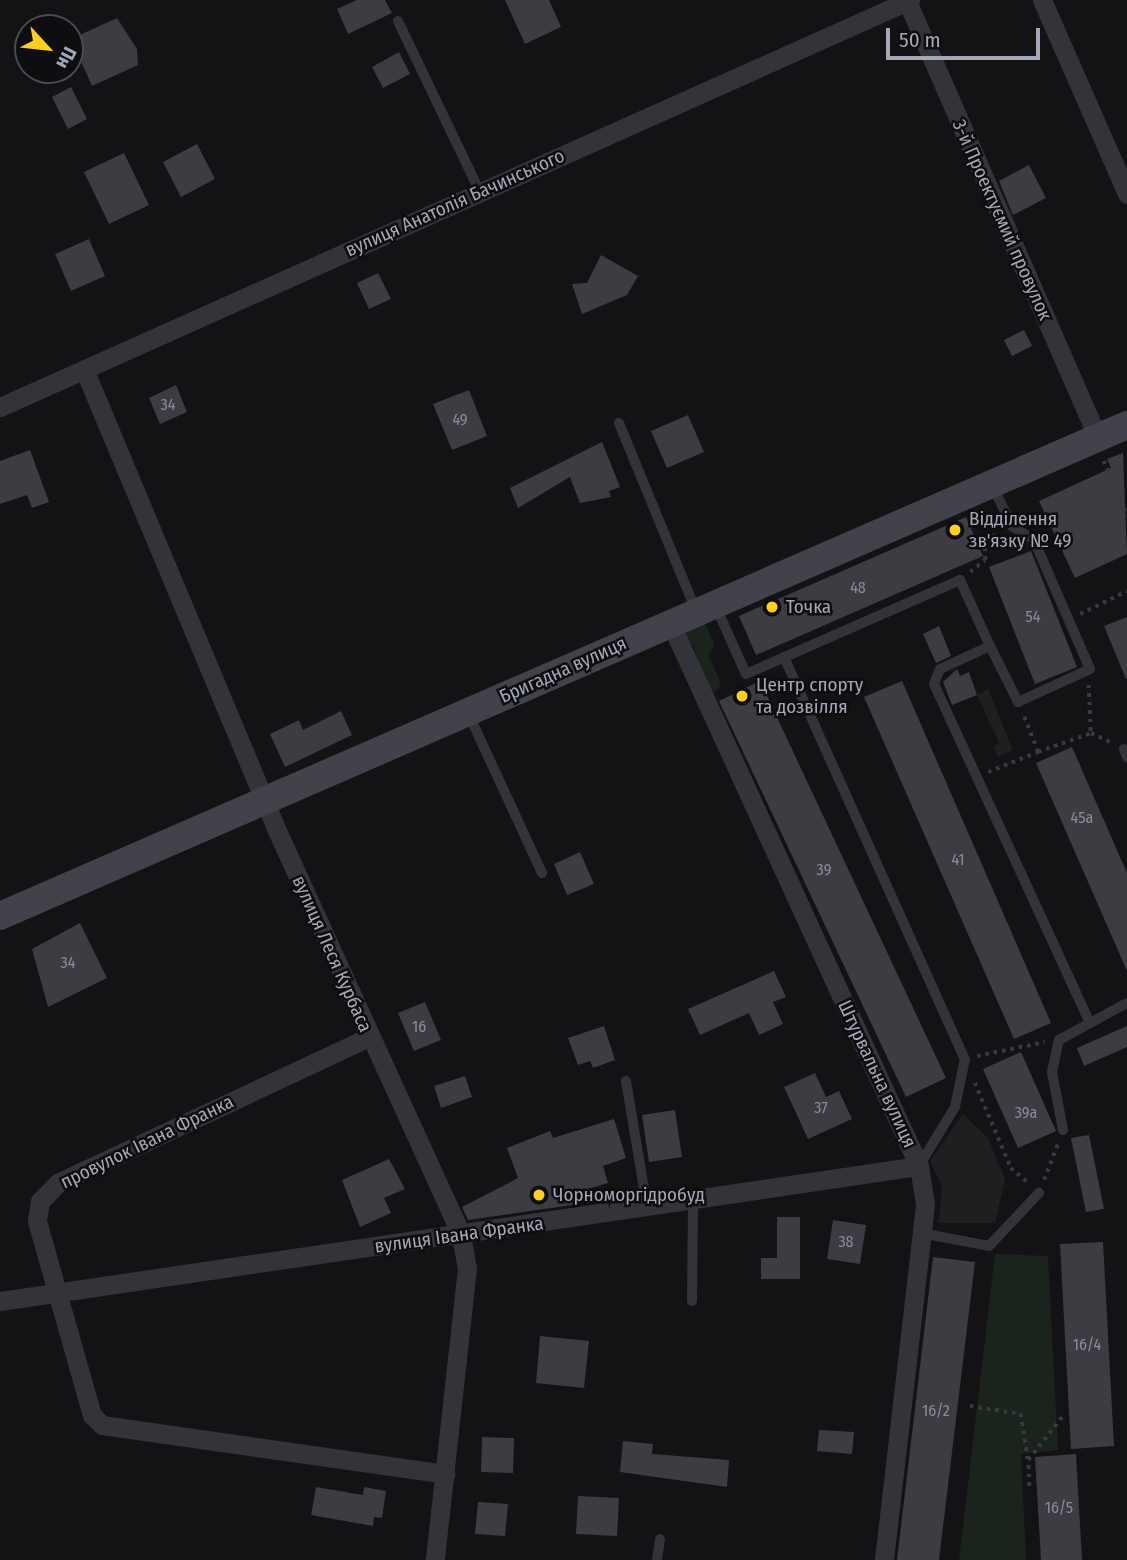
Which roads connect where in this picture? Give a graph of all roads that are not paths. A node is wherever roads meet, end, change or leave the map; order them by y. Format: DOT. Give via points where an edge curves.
graph roads {
  1 [pos="1042,0"];
  2 [pos="909,1"];
  3 [pos="398,21"];
  4 [pos="480,192"];
  5 [pos="1127,194"];
  6 [pos="84,369"];
  7 [pos="0,407"];
  8 [pos="619,424"];
  9 [pos="1127,425"];
  10 [pos="1096,439"];
  11 [pos="992,485"];
  12 [pos="705,607"];
  13 [pos="670,622"];
  14 [pos="990,646"];
  15 [pos="785,657"];
  16 [pos="468,712"];
  17 [pos="266,804"];
  18 [pos="542,873"];
  19 [pos="0,916"];
  20 [pos="1127,1003"];
  21 [pos="1090,1021"];
  22 [pos="369,1037"];
  23 [pos="626,1082"];
  24 [pos="1063,1130"];
  25 [pos="919,1166"];
  26 [pos="1039,1193"];
  27 [pos="693,1198"];
  28 [pos="647,1207"];
  29 [pos="920,1233"];
  30 [pos="461,1235"];
  31 [pos="61,1289"];
  32 [pos="0,1301"];
  33 [pos="692,1301"];
  34 [pos="446,1474"];
  35 [pos="660,1539"];
  36 [pos="435,1560"];
  37 [pos="657,1560"];
  38 [pos="884,1560"];
  1 -- 5 [label="street"];
  2 -- 4 [label="street, вулиця Анатолія Бачинського"];
  2 -- 10 [label="street, 3-й Проектуємий провулок"];
  3 -- 4 [label="lane"];
  4 -- 6 [label="street, вулиця Анатолія Бачинського"];
  6 -- 7 [label="street, вулиця Анатолія Бачинського"];
  6 -- 17 [label="street, вулиця Леся Курбаса"];
  8 -- 12 [label="lane"];
  9 -- 10 [label="street, Бригадна вулиця"];
  10 -- 11 [label="street, Бригадна вулиця"];
  11 -- 12 [label="street, Бригадна вулиця"];
  11 -- 14 [label="lane" via="1012,526 1034,540 1090,669 1018,702"];
  12 -- 13 [label="street, Бригадна вулиця"];
  12 -- 15 [label="lane" via="746,674"];
  13 -- 16 [label="street, Бригадна вулиця"];
  13 -- 25 [label="street, Штурвальна вулиця"];
  14 -- 15 [label="lane" via="960,580"];
  14 -- 21 [label="lane" via="940,669 934,684"];
  15 -- 25 [label="lane" via="965,1059 956,1107"];
  16 -- 17 [label="street, Бригадна вулиця"];
  16 -- 18 [label="lane"];
  17 -- 19 [label="street, Бригадна вулиця"];
  17 -- 22 [label="street, вулиця Леся Курбаса"];
  20 -- 21 [label="lane"];
  21 -- 24 [label="lane" via="1059,1040 1052,1072"];
  22 -- 30 [label="street, вулиця Леся Курбаса"];
  22 -- 31 [label="street, провулок Івана Франка" via="58,1183 40,1201 37,1221"];
  23 -- 28 [label="lane"];
  25 -- 27 [label="street, вулиця Івана Франка"];
  25 -- 29 [label="street, Штурвальна вулиця" via="925,1205"];
  26 -- 29 [label="lane" via="989,1246"];
  27 -- 28 [label="street, вулиця Івана Франка"];
  27 -- 33 [label="lane"];
  28 -- 30 [label="street, вулиця Івана Франка"];
  29 -- 38 [label="street, Штурвальна вулиця"];
  30 -- 31 [label="street, вулиця Івана Франка"];
  30 -- 34 [label="street, вулиця Леся Курбаса" via="467,1268"];
  31 -- 32 [label="street, вулиця Івана Франка"];
  31 -- 34 [label="street, провулок Івана Франка" via="92,1415 102,1425"];
  34 -- 36 [label="street, вулиця Леся Курбаса"];
  35 -- 37 [label="lane"];
}
